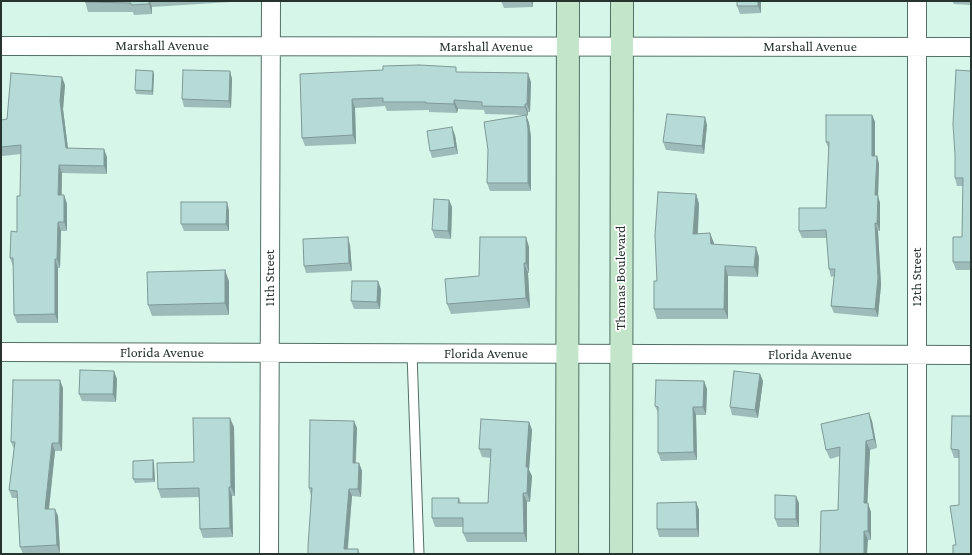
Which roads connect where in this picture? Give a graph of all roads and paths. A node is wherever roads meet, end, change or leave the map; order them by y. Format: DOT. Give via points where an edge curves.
graph roads {
  1 [pos="271,1"];
  2 [pos="568,1"];
  3 [pos="622,1"];
  4 [pos="917,1"];
  5 [pos="1,46"];
  6 [pos="271,46"];
  7 [pos="568,47"];
  8 [pos="622,47"];
  9 [pos="917,47"];
  10 [pos="971,47"];
  11 [pos="1,352"];
  12 [pos="270,353"];
  13 [pos="412,354"];
  14 [pos="568,354"];
  15 [pos="621,354"];
  16 [pos="917,355"];
  17 [pos="971,355"];
  18 [pos="269,554"];
  19 [pos="419,554"];
  20 [pos="567,554"];
  21 [pos="621,554"];
  22 [pos="917,554"];
  1 -- 6 [label="street, 11th Street"];
  2 -- 7 [label="main road"];
  3 -- 8 [label="main road, Thomas Boulevard"];
  4 -- 9 [label="street, 12th Street"];
  5 -- 6 [label="street, Marshall Avenue"];
  6 -- 7 [label="street, Marshall Avenue"];
  6 -- 12 [label="street, 11th Street"];
  7 -- 8 [label="street, Marshall Avenue"];
  7 -- 14 [label="main road"];
  8 -- 9 [label="street, Marshall Avenue"];
  8 -- 15 [label="main road, Thomas Boulevard"];
  9 -- 10 [label="street, Marshall Avenue"];
  9 -- 16 [label="street, 12th Street"];
  11 -- 12 [label="street, Florida Avenue"];
  12 -- 13 [label="street, Florida Avenue"];
  12 -- 18 [label="street, 11th Street"];
  13 -- 14 [label="street, Florida Avenue"];
  13 -- 19 [label="lane"];
  14 -- 15 [label="street, Florida Avenue"];
  14 -- 20 [label="main road"];
  15 -- 16 [label="street, Florida Avenue"];
  15 -- 21 [label="main road, Thomas Boulevard"];
  16 -- 17 [label="street, Florida Avenue"];
  16 -- 22 [label="street, 12th Street"];
}
